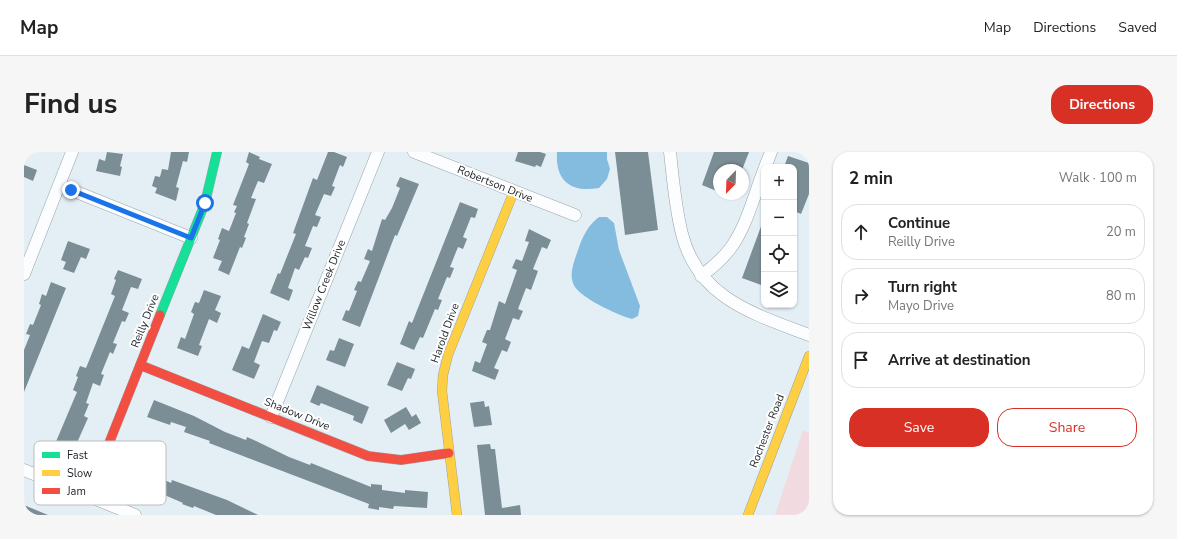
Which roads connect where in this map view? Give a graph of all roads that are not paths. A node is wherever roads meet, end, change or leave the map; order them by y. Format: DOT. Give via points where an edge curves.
graph roads {
  1 [pos="72,152"];
  2 [pos="217,152"];
  3 [pos="378,152"];
  4 [pos="414,152"];
  5 [pos="670,152"];
  6 [pos="771,152"];
  7 [pos="766,164"];
  8 [pos="761,176"];
  9 [pos="59,185"];
  10 [pos="514,191"];
  11 [pos="575,216"];
  12 [pos="191,238"];
  13 [pos="24,274"];
  14 [pos="701,276"];
  15 [pos="809,335"];
  16 [pos="809,356"];
  17 [pos="140,365"];
  18 [pos="271,417"];
  19 [pos="110,441"];
  20 [pos="449,453"];
  21 [pos="24,470"];
  22 [pos="34,474"];
  23 [pos="110,505"];
  24 [pos="135,515"];
  25 [pos="457,515"];
  26 [pos="748,515"];
  1 -- 9 [label="street"];
  2 -- 12 [label="street, Reilly Drive" via="205,203"];
  3 -- 18 [label="street, Willow Creek Drive"];
  4 -- 10 [label="street, Robertson Drive"];
  5 -- 14 [label="street" via="682,235 692,263"];
  6 -- 7 [label="street"];
  8 -- 14 [label="street" via="731,248"];
  9 -- 12 [label="street"];
  9 -- 13 [label="street"];
  10 -- 11 [label="street, Robertson Drive"];
  10 -- 20 [label="street, Harold Drive" via="444,366 442,391"];
  12 -- 17 [label="street, Reilly Drive"];
  14 -- 15 [label="street" via="724,297 742,308"];
  16 -- 26 [label="street, Rochester Road"];
  17 -- 18 [label="street, Shadow Drive"];
  17 -- 19 [label="street, Reilly Drive"];
  18 -- 20 [label="street, Shadow Drive" via="377,458 401,460"];
  20 -- 25 [label="street, Harold Drive"];
  21 -- 22 [label="street"];
  23 -- 24 [label="street"];
}
